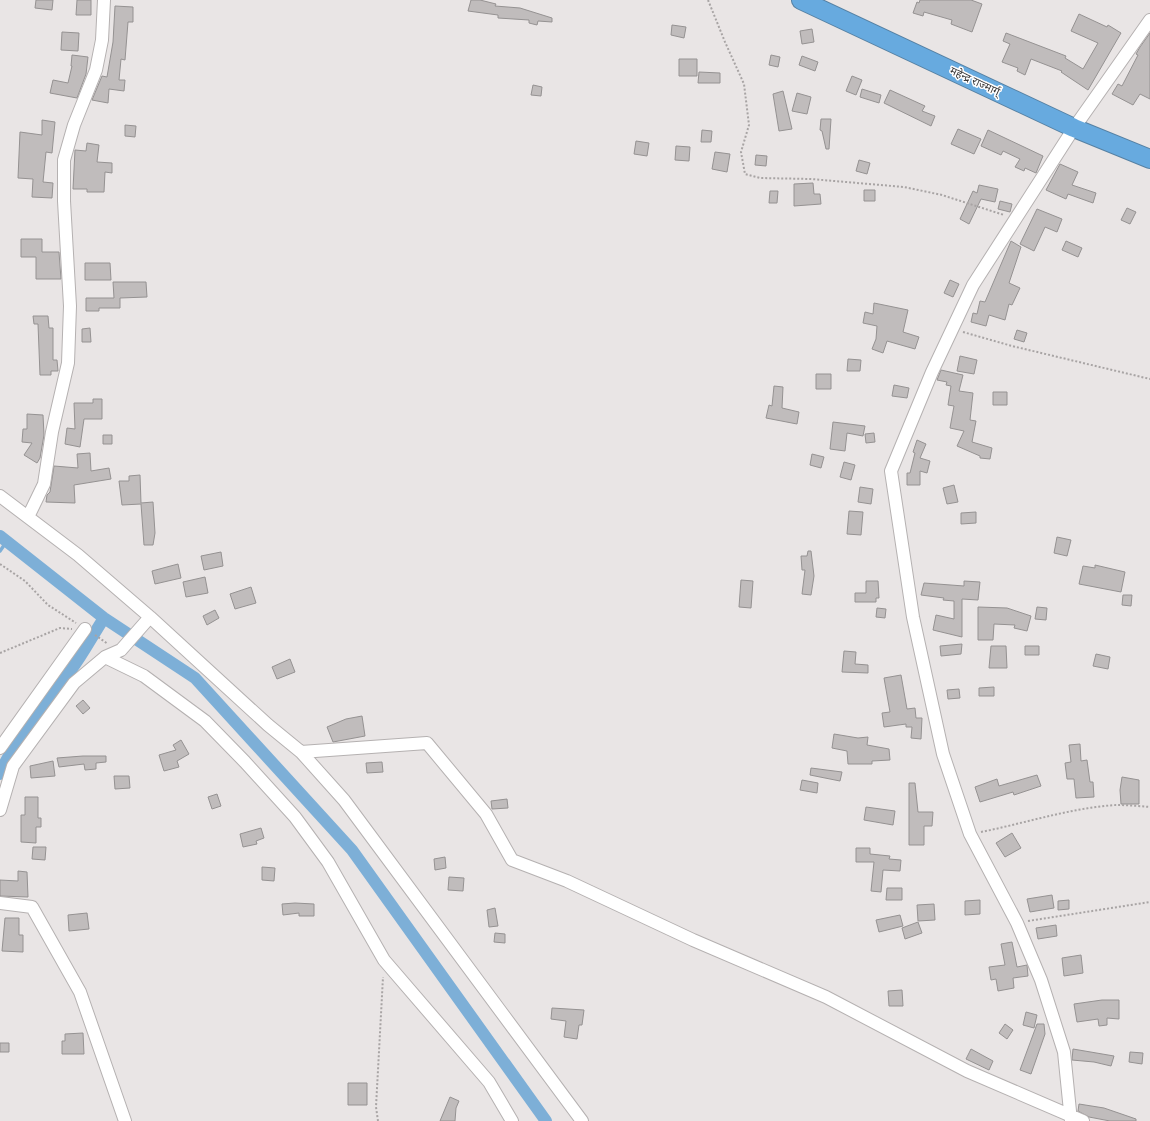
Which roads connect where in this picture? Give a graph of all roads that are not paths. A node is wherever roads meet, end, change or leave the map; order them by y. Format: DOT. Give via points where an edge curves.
graph roads {
  1 [pos="104,0"];
  2 [pos="801,0"];
  3 [pos="1150,20"];
  4 [pos="1074,128"];
  5 [pos="1150,159"];
  6 [pos="0,496"];
  7 [pos="28,517"];
  8 [pos="150,617"];
  9 [pos="88,630"];
  10 [pos="105,657"];
  11 [pos="0,748"];
  12 [pos="302,752"];
  13 [pos="0,810"];
  14 [pos="0,903"];
  15 [pos="1071,1118"];
  16 [pos="125,1121"];
  17 [pos="512,1121"];
  18 [pos="582,1121"];
  19 [pos="1083,1121"];
  1 -- 7 [label="street" via="102,40 96,70 74,125 64,160 70,306 68,363 52,432 44,484"];
  2 -- 4 [label="highway, महेन्द्र राज्मार्ग्"];
  3 -- 4 [label="street"];
  4 -- 5 [label="highway, महेन्द्र राज्मार्ग्"];
  4 -- 15 [label="street" via="973,285 891,471 913,617 941,746 970,834 1017,923 1041,980 1064,1052"];
  6 -- 7 [label="street"];
  7 -- 8 [label="street" via="78,555"];
  8 -- 10 [label="street" via="121,650"];
  8 -- 12 [label="street" via="268,725"];
  9 -- 11 [label="street"];
  10 -- 13 [label="street" via="74,683 13,766"];
  10 -- 17 [label="street" via="144,676 206,721 295,817 328,862 384,960 489,1082"];
  12 -- 15 [label="street" via="427,743 486,814 512,860 566,881 693,940 826,997 967,1071"];
  12 -- 18 [label="street" via="344,800"];
  14 -- 16 [label="street" via="32,907 41,922 80,992"];
  15 -- 19 [label="street"];
}
